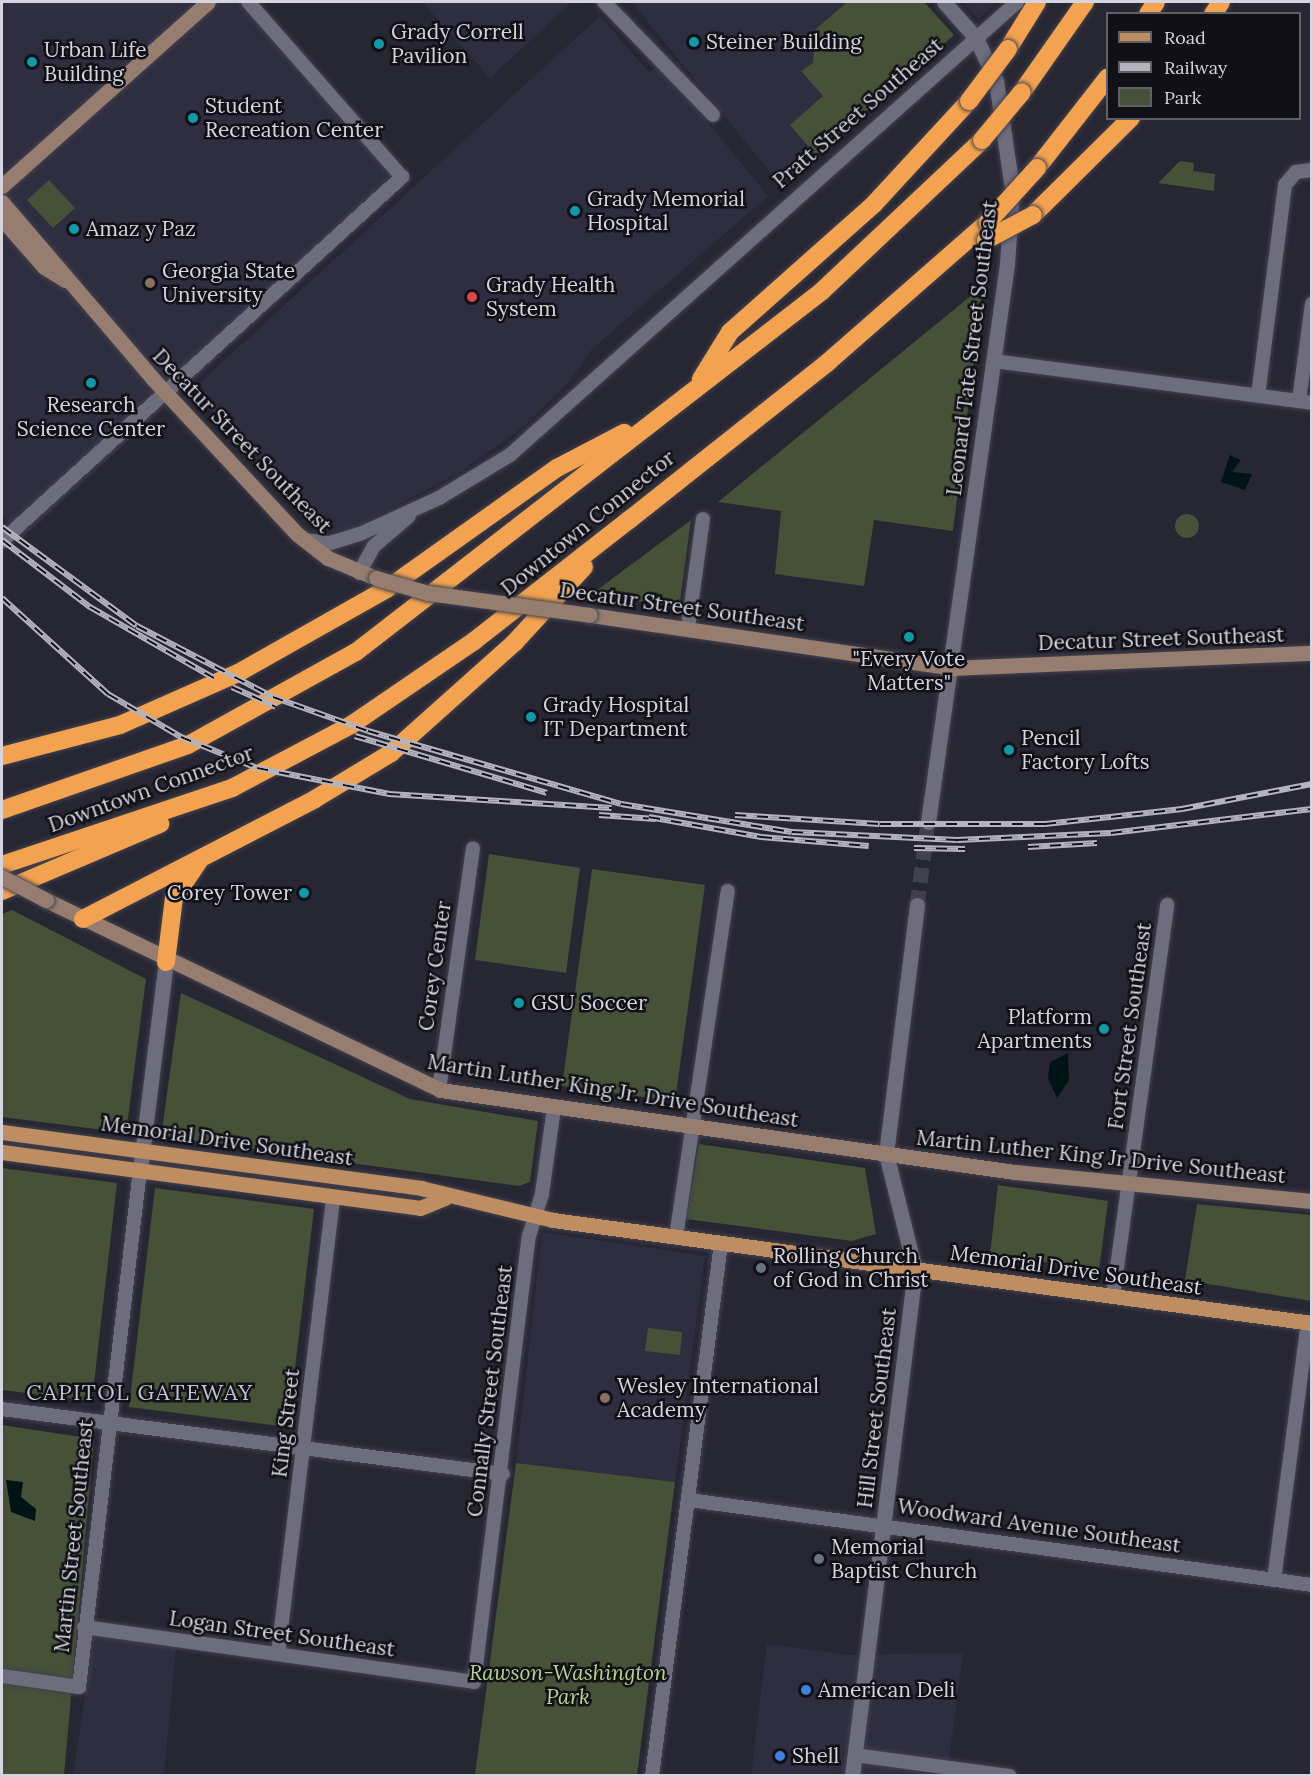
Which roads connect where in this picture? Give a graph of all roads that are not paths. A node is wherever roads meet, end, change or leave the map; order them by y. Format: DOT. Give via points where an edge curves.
graph roads {
  1 [pos="208,2"];
  2 [pos="248,2"];
  3 [pos="604,2"];
  4 [pos="944,2"];
  5 [pos="1017,2"];
  6 [pos="1037,2"];
  7 [pos="1085,2"];
  8 [pos="976,38"];
  9 [pos="1106,78"];
  10 [pos="713,115"];
  11 [pos="1129,120"];
  12 [pos="1311,170"];
  13 [pos="2,186"];
  14 [pos="2,202"];
  15 [pos="2,219"];
  16 [pos="987,231"];
  17 [pos="64,280"];
  18 [pos="1311,304"];
  19 [pos="994,361"];
  20 [pos="696,388"];
  21 [pos="168,393"];
  22 [pos="1258,396"];
  23 [pos="1305,402"];
  24 [pos="663,413"];
  25 [pos="420,507"];
  26 [pos="704,519"];
  27 [pos="629,520"];
  28 [pos="304,540"];
  29 [pos="2,542"];
  30 [pos="359,573"];
  31 [pos="688,628"];
  32 [pos="1311,653"];
  33 [pos="952,668"];
  34 [pos="2,756"];
  35 [pos="144,762"];
  36 [pos="232,788"];
  37 [pos="2,798"];
  38 [pos="2,810"];
  39 [pos="928,822"];
  40 [pos="473,848"];
  41 [pos="204,855"];
  42 [pos="2,865"];
  43 [pos="2,877"];
  44 [pos="2,891"];
  45 [pos="728,891"];
  46 [pos="917,905"];
  47 [pos="1167,905"];
  48 [pos="83,919"];
  49 [pos="166,962"];
  50 [pos="439,1090"];
  51 [pos="554,1107"];
  52 [pos="693,1126"];
  53 [pos="2,1132"];
  54 [pos="142,1150"];
  55 [pos="2,1152"];
  56 [pos="886,1154"];
  57 [pos="140,1170"];
  58 [pos="1130,1184"];
  59 [pos="333,1197"];
  60 [pos="445,1198"];
  61 [pos="1311,1201"];
  62 [pos="535,1215"];
  63 [pos="676,1237"];
  64 [pos="721,1243"];
  65 [pos="915,1270"];
  66 [pos="1113,1296"];
  67 [pos="1310,1322"];
  68 [pos="2,1409"];
  69 [pos="108,1423"];
  70 [pos="305,1448"];
  71 [pos="503,1474"];
  72 [pos="689,1500"];
  73 [pos="885,1527"];
  74 [pos="1274,1580"];
  75 [pos="1311,1585"];
  76 [pos="84,1627"];
  77 [pos="278,1654"];
  78 [pos="2,1676"];
  79 [pos="474,1682"];
  80 [pos="855,1755"];
  81 [pos="652,1776"];
  82 [pos="852,1776"];
  83 [pos="1010,1776"];
  1 -- 13 [label="main road"];
  2 -- 21 [label="street" via="402,177"];
  3 -- 10 [label="street"];
  4 -- 8 [label="street, Leonard Tate Street Southeast"];
  5 -- 8 [label="street, Pratt Street Southeast"];
  6 -- 20 [label="highway, bridge" via="969,101 874,204 730,332"];
  7 -- 20 [label="highway, Downtown Connector, bridge" via="1022,92 982,140 881,241"];
  8 -- 19 [label="street, Leonard Tate Street Southeast" via="1001,99 1012,171 1011,223"];
  8 -- 25 [label="street, Pratt Street Southeast" via="598,370 540,432 481,476"];
  9 -- 16 [label="highway, Downtown Connector, bridge"];
  11 -- 16 [label="highway, bridge" via="1033,215"];
  12 -- 22 [label="street" via="1293,174 1285,185"];
  14 -- 17 [label="main road, Decatur Street Southeast" via="53,257"];
  15 -- 17 [label="main road, Decatur Street Southeast" via="44,267"];
  16 -- 27 [label="highway, Downtown Connector"];
  17 -- 21 [label="main road, Decatur Street Southeast"];
  18 -- 23 [label="street"];
  19 -- 22 [label="street"];
  19 -- 33 [label="street, Leonard Tate Street Southeast"];
  20 -- 24 [label="highway, Downtown Connector"];
  21 -- 28 [label="main road, Decatur Street Southeast"];
  21 -- 29 [label="street"];
  22 -- 23 [label="street"];
  24 -- 34 [label="highway" via="557,468 424,565 238,673 120,725"];
  24 -- 35 [label="highway, Downtown Connector" via="356,652 230,725"];
  25 -- 28 [label="street, Pratt Street Southeast" via="341,542"];
  25 -- 30 [label="street" via="374,546"];
  26 -- 31 [label="street"];
  27 -- 36 [label="highway, Downtown Connector" via="413,684 334,735"];
  27 -- 41 [label="highway" via="515,642 398,747 358,776"];
  28 -- 30 [label="main road, Decatur Street Southeast"];
  30 -- 31 [label="main road, Decatur Street Southeast, bridge" via="429,593"];
  31 -- 33 [label="main road, Decatur Street Southeast"];
  32 -- 33 [label="main road, Decatur Street Southeast"];
  33 -- 39 [label="street"];
  35 -- 37 [label="highway"];
  35 -- 38 [label="highway, Downtown Connector"];
  36 -- 42 [label="highway, Downtown Connector"];
  36 -- 44 [label="highway"];
  40 -- 50 [label="street, Corey Center"];
  41 -- 48 [label="highway"];
  41 -- 49 [label="highway" via="174,898"];
  43 -- 48 [label="main road, bridge"];
  45 -- 52 [label="street"];
  46 -- 56 [label="street, Hill Street Southeast"];
  47 -- 58 [label="street, Fort Street Southeast"];
  48 -- 49 [label="main road, Martin Luther King Jr. Drive Southeast"];
  49 -- 50 [label="main road, Martin Luther King Jr. Drive Southeast"];
  49 -- 54 [label="street, Martin Street Southeast"];
  50 -- 51 [label="main road, Martin Luther King Jr. Drive Southeast"];
  51 -- 52 [label="main road, Martin Luther King Jr. Drive Southeast"];
  51 -- 62 [label="street, Connally Street Southeast"];
  52 -- 56 [label="main road, Martin Luther King Jr. Drive Southeast"];
  52 -- 63 [label="street"];
  53 -- 54 [label="main road, Memorial Drive Southeast"];
  54 -- 57 [label="street, Martin Street Southeast"];
  54 -- 60 [label="main road, Memorial Drive Southeast" via="421,1188"];
  55 -- 57 [label="main road, Memorial Drive Southeast"];
  56 -- 58 [label="main road, Martin Luther King Jr Drive Southeast"];
  56 -- 65 [label="street, Hill Street Southeast"];
  57 -- 59 [label="main road, Memorial Drive Southeast"];
  57 -- 69 [label="street, Martin Street Southeast"];
  58 -- 61 [label="main road, Martin Luther King Jr Drive Southeast"];
  58 -- 66 [label="street, Fort Street Southeast"];
  59 -- 60 [label="main road, Memorial Drive Southeast" via="420,1208"];
  59 -- 70 [label="street, King Street"];
  60 -- 62 [label="main road, Memorial Drive Southeast"];
  62 -- 63 [label="main road, Memorial Drive Southeast"];
  62 -- 71 [label="street, Connally Street Southeast"];
  63 -- 64 [label="main road, Memorial Drive Southeast"];
  64 -- 65 [label="main road, Memorial Drive Southeast"];
  64 -- 72 [label="street"];
  65 -- 66 [label="main road, Memorial Drive Southeast"];
  65 -- 73 [label="street, Hill Street Southeast"];
  66 -- 67 [label="main road, Memorial Drive Southeast"];
  67 -- 74 [label="street"];
  68 -- 69 [label="street"];
  69 -- 70 [label="street"];
  69 -- 76 [label="street, Martin Street Southeast"];
  70 -- 71 [label="street"];
  70 -- 77 [label="street, King Street"];
  71 -- 79 [label="street, Connally Street Southeast"];
  72 -- 73 [label="street, Woodward Avenue Southeast"];
  72 -- 81 [label="street"];
  73 -- 74 [label="street, Woodward Avenue Southeast"];
  73 -- 80 [label="street, Hill Street Southeast"];
  74 -- 75 [label="street, Woodward Avenue Southeast"];
  76 -- 77 [label="street, Logan Street Southeast"];
  76 -- 78 [label="street, Martin Street Southeast" via="79,1687"];
  77 -- 79 [label="street, Logan Street Southeast"];
  80 -- 82 [label="street, Hill Street Southeast"];
  80 -- 83 [label="street"];
}
